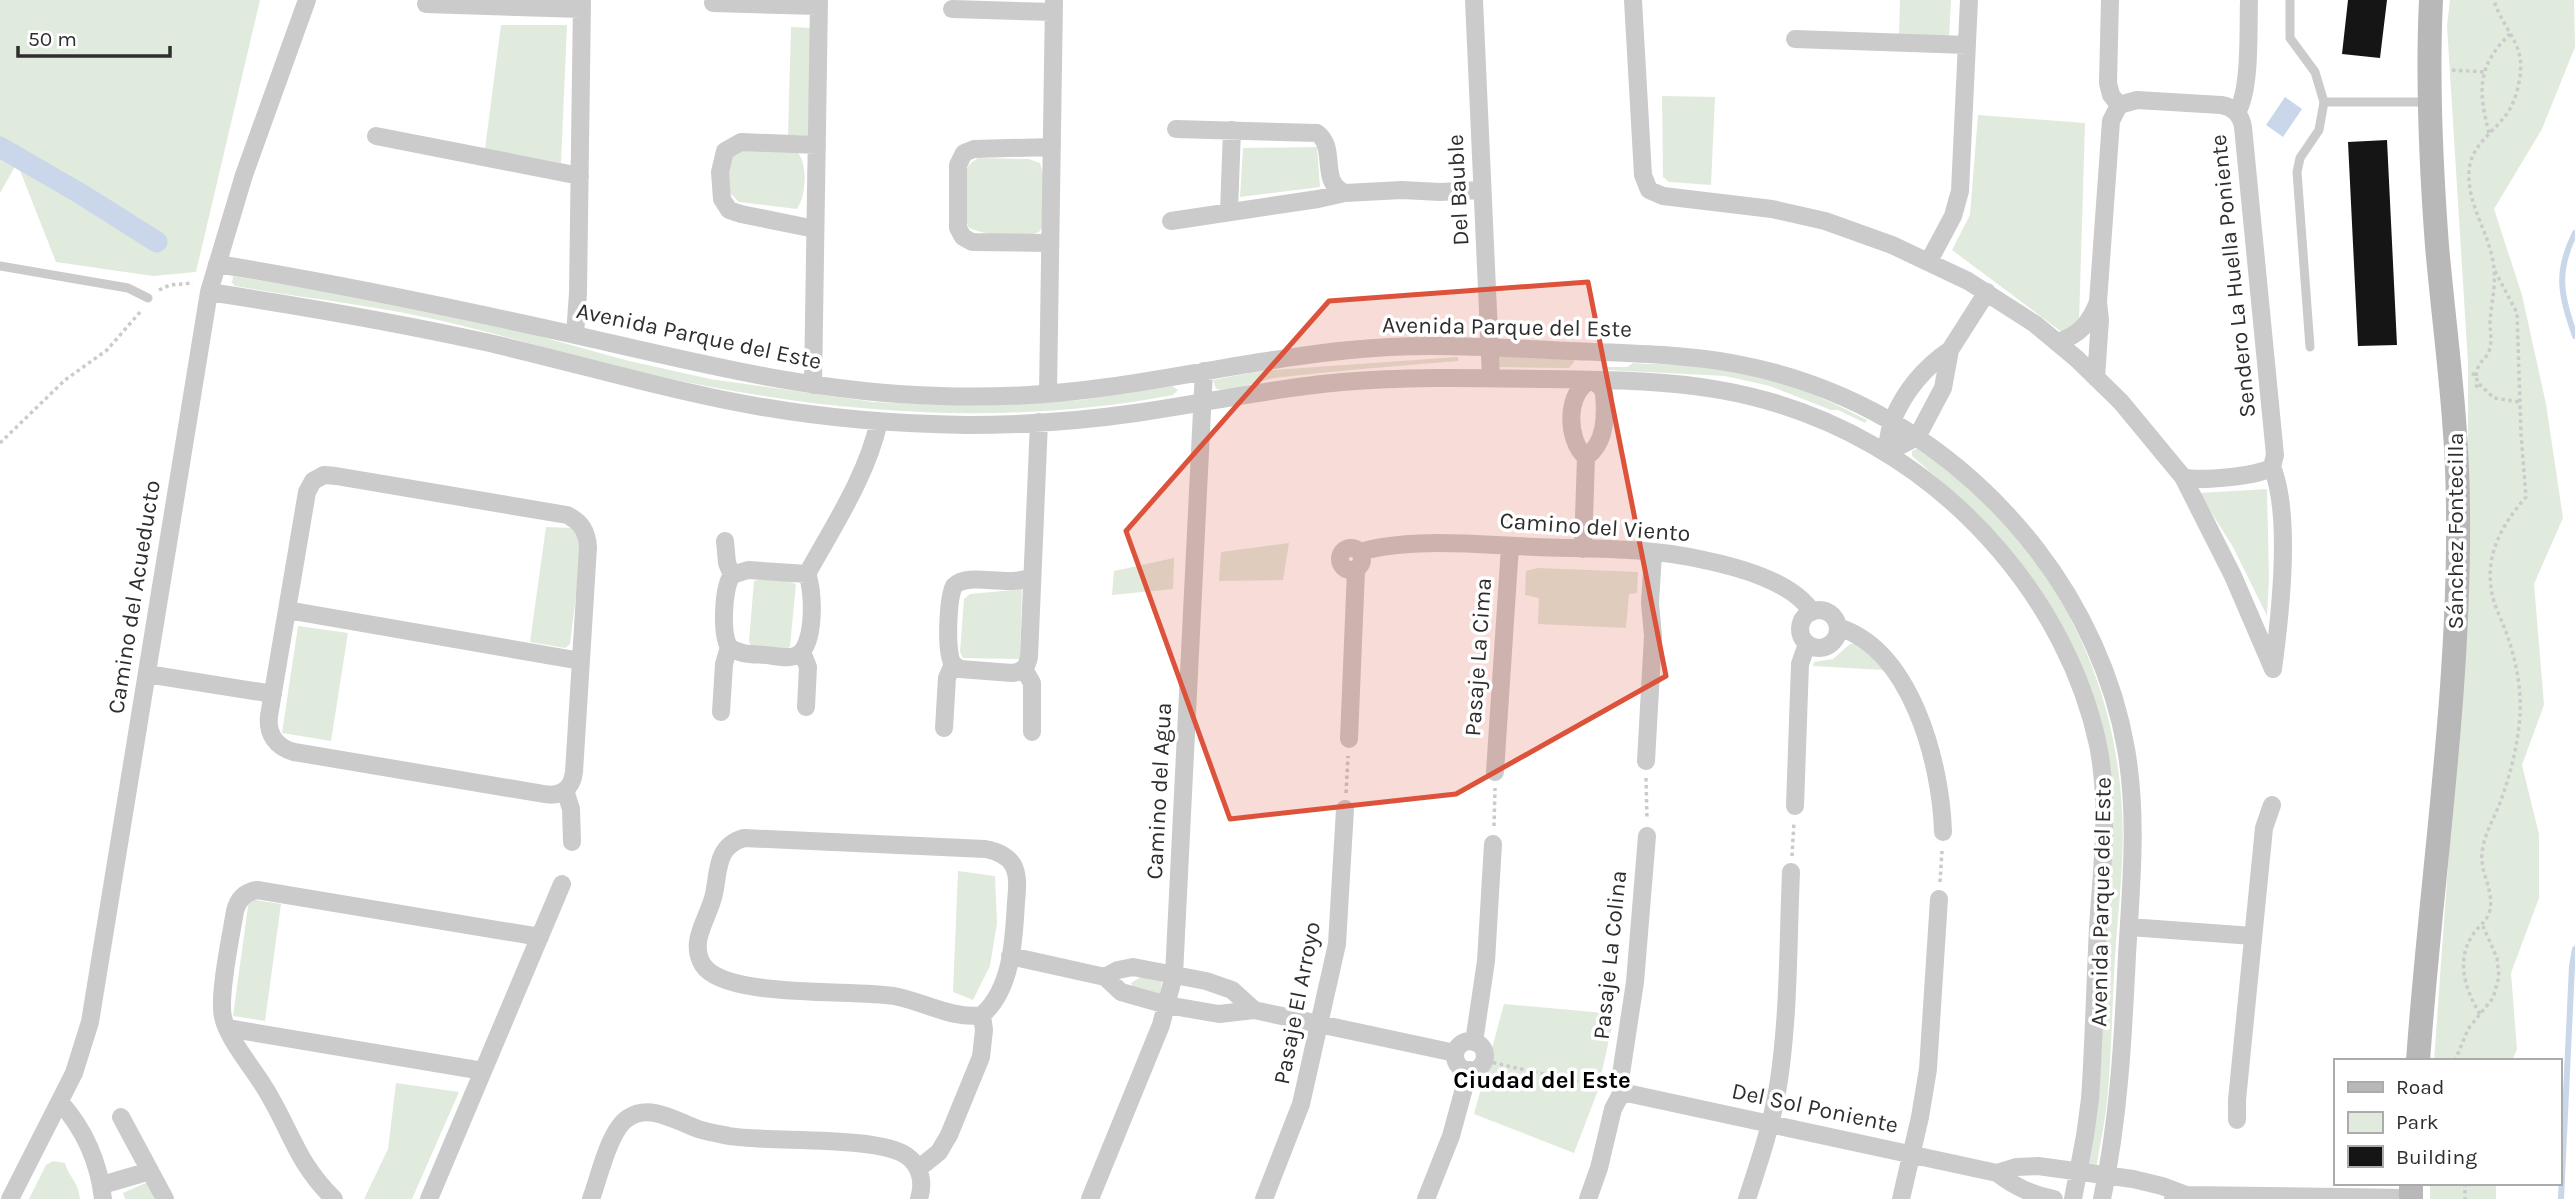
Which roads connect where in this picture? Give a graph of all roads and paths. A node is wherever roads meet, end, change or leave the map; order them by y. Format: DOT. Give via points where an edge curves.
graph roads {
  1 [pos="307,0"];
  2 [pos="1474,0"];
  3 [pos="1633,0"];
  4 [pos="1969,0"];
  5 [pos="2110,0"];
  6 [pos="2249,0"];
  7 [pos="2290,0"];
  8 [pos="2431,0"];
  9 [pos="2494,0"];
  10 [pos="819,3"];
  11 [pos="426,4"];
  12 [pos="713,4"];
  13 [pos="582,5"];
  14 [pos="1054,6"];
  15 [pos="952,9"];
  16 [pos="2510,34"];
  17 [pos="1795,39"];
  18 [pos="1967,45"];
  19 [pos="2446,69"];
  20 [pos="2484,72"];
  21 [pos="2324,102"];
  22 [pos="2431,102"];
  23 [pos="2119,105"];
  24 [pos="2237,112"];
  25 [pos="1176,129"];
  26 [pos="1232,130"];
  27 [pos="2489,133"];
  28 [pos="376,136"];
  29 [pos="817,145"];
  30 [pos="1052,148"];
  31 [pos="580,176"];
  32 [pos="1482,190"];
  33 [pos="1345,193"];
  34 [pos="1229,211"];
  35 [pos="1171,221"];
  36 [pos="816,229"];
  37 [pos="1050,243"];
  38 [pos="1929,261"];
  39 [pos="216,264"];
  40 [pos="0,266"];
  41 [pos="2494,269"];
  42 [pos="210,288"];
  43 [pos="1987,292"];
  44 [pos="148,298"];
  45 [pos="2098,302"];
  46 [pos="575,335"];
  47 [pos="2058,342"];
  48 [pos="1490,347"];
  49 [pos="2311,347"];
  50 [pos="1950,350"];
  51 [pos="1594,352"];
  52 [pos="1204,371"];
  53 [pos="2476,376"];
  54 [pos="1491,378"];
  55 [pos="2096,378"];
  56 [pos="1592,380"];
  57 [pos="2478,384"];
  58 [pos="813,385"];
  59 [pos="1048,393"];
  60 [pos="1203,402"];
  61 [pos="2520,402"];
  62 [pos="880,421"];
  63 [pos="1892,421"];
  64 [pos="1039,422"];
  65 [pos="1917,436"];
  66 [pos="0,443"];
  67 [pos="1886,453"];
  68 [pos="1586,457"];
  69 [pos="2272,467"];
  70 [pos="2183,477"];
  71 [pos="725,541"];
  72 [pos="1510,546"];
  73 [pos="1583,549"];
  74 [pos="1653,552"];
  75 [pos="732,575"];
  76 [pos="807,575"];
  77 [pos="1032,577"];
  78 [pos="287,610"];
  79 [pos="1812,612"];
  80 [pos="1838,627"];
  81 [pos="1807,644"];
  82 [pos="729,647"];
  83 [pos="802,652"];
  84 [pos="581,661"];
  85 [pos="953,664"];
  86 [pos="1024,669"];
  87 [pos="147,674"];
  88 [pos="272,694"];
  89 [pos="806,707"];
  90 [pos="721,712"];
  91 [pos="944,728"];
  92 [pos="1032,732"];
  93 [pos="1349,740"];
  94 [pos="1646,761"];
  95 [pos="1495,772"];
  96 [pos="565,790"];
  97 [pos="2272,805"];
  98 [pos="1795,806"];
  99 [pos="1345,809"];
  100 [pos="1943,832"];
  101 [pos="1647,836"];
  102 [pos="572,842"];
  103 [pos="1493,844"];
  104 [pos="1791,872"];
  105 [pos="562,884"];
  106 [pos="1939,899"];
  107 [pos="2483,926"];
  108 [pos="2129,927"];
  109 [pos="2253,936"];
  110 [pos="540,937"];
  111 [pos="1010,957"];
  112 [pos="1174,975"];
  113 [pos="1105,977"];
  114 [pos="1167,1005"];
  115 [pos="1254,1010"];
  116 [pos="2480,1014"];
  117 [pos="982,1015"];
  118 [pos="1319,1024"];
  119 [pos="227,1028"];
  120 [pos="1474,1042"];
  121 [pos="1455,1053"];
  122 [pos="2418,1059"];
  123 [pos="2456,1059"];
  124 [pos="1476,1066"];
  125 [pos="483,1071"];
  126 [pos="1622,1092"];
  127 [pos="61,1101"];
  128 [pos="121,1117"];
  129 [pos="2237,1120"];
  130 [pos="1770,1123"];
  131 [pos="1912,1155"];
  132 [pos="918,1169"];
  133 [pos="150,1171"];
  134 [pos="1997,1173"];
  135 [pos="2079,1173"];
  136 [pos="2106,1177"];
  137 [pos="103,1192"];
  138 [pos="2411,1193"];
  139 [pos="2179,1197"];
  140 [pos="10,1199"];
  141 [pos="165,1199"];
  142 [pos="334,1199"];
  143 [pos="429,1199"];
  144 [pos="592,1199"];
  145 [pos="919,1199"];
  146 [pos="1090,1199"];
  147 [pos="1264,1199"];
  148 [pos="1426,1199"];
  149 [pos="1588,1199"];
  150 [pos="1748,1199"];
  151 [pos="1901,1199"];
  152 [pos="2054,1199"];
  153 [pos="2073,1199"];
  154 [pos="2102,1199"];
  1 -- 39 [label="street, Camino del Acueducto"];
  2 -- 32 [label="street, Del Bauble"];
  3 -- 38 [label="street" via="1643,175 1649,190 1663,196 1796,214"];
  4 -- 18 [label="street"];
  5 -- 23 [label="street" via="2108,83"];
  6 -- 24 [label="street, Sendero La Huella Poniente" via="2245,90"];
  7 -- 21 [label="lane" via="2290,38 2315,72"];
  8 -- 22 [label="street, Sánchez Fontecilla"];
  9 -- 16 [label="path"];
  10 -- 12 [label="street"];
  10 -- 29 [label="street"];
  11 -- 13 [label="street"];
  13 -- 31 [label="street"];
  14 -- 15 [label="street"];
  14 -- 30 [label="street"];
  16 -- 20 [label="path"];
  16 -- 27 [label="path" via="2521,58 2519,77 2508,113"];
  17 -- 18 [label="street"];
  18 -- 38 [label="street" via="1959,191 1953,216"];
  19 -- 20 [label="path"];
  20 -- 27 [label="path" via="2481,94"];
  21 -- 22 [label="lane"];
  21 -- 49 [label="lane" via="2319,131 2300,158 2297,173"];
  22 -- 122 [label="street, Sánchez Fontecilla" via="2437,246 2456,442 2458,577"];
  23 -- 24 [label="street" via="2137,100 2221,105"];
  23 -- 45 [label="street" via="2111,121"];
  24 -- 69 [label="street, Sendero La Huella Poniente" via="2245,141 2275,455"];
  25 -- 26 [label="street"];
  26 -- 33 [label="street" via="1317,134 1325,141 1330,178"];
  26 -- 34 [label="street"];
  27 -- 41 [label="path" via="2470,163 2469,183"];
  28 -- 31 [label="street"];
  29 -- 36 [label="street"];
  29 -- 36 [label="street" via="741,142 725,152 720,172 722,199 729,209"];
  30 -- 37 [label="street"];
  30 -- 37 [label="street" via="968,150 958,161 958,228 963,237 972,242"];
  31 -- 46 [label="street"];
  32 -- 33 [label="street"];
  32 -- 48 [label="street, Del Bauble"];
  33 -- 34 [label="street"];
  34 -- 35 [label="street"];
  36 -- 58 [label="street"];
  37 -- 59 [label="street"];
  38 -- 43 [label="street"];
  39 -- 42 [label="street, Camino del Acueducto"];
  39 -- 46 [label="street, Avenida Parque del Este"];
  40 -- 44 [label="lane" via="128,288"];
  41 -- 53 [label="path" via="2492,339"];
  41 -- 61 [label="path" via="2517,313"];
  42 -- 44 [label="path" via="170,285"];
  42 -- 62 [label="street, Avenida Parque del Este" via="458,337 732,402"];
  42 -- 87 [label="street, Camino del Acueducto"];
  43 -- 47 [label="street"];
  43 -- 50 [label="street"];
  44 -- 66 [label="path" via="107,350 65,380"];
  45 -- 47 [label="street" via="2081,330"];
  45 -- 55 [label="street"];
  46 -- 58 [label="street, Avenida Parque del Este" via="714,368"];
  47 -- 55 [label="street"];
  48 -- 51 [label="street, Avenida Parque del Este"];
  48 -- 52 [label="street, Avenida Parque del Este" via="1349,350"];
  48 -- 54 [label="street, Del Bauble"];
  50 -- 63 [label="street" via="1922,372"];
  50 -- 65 [label="street" via="1943,388"];
  51 -- 56 [label="street"];
  51 -- 63 [label="street, Avenida Parque del Este" via="1702,359 1773,372 1837,394"];
  52 -- 59 [label="street, Avenida Parque del Este"];
  52 -- 60 [label="street, Camino del Agua"];
  54 -- 56 [label="street, Avenida Parque del Este"];
  54 -- 60 [label="street, Avenida Parque del Este" via="1343,382"];
  55 -- 70 [label="street"];
  56 -- 67 [label="street, Avenida Parque del Este" via="1685,386 1755,398 1823,420"];
  56 -- 68 [label="street" via="1604,393 1603,432 1598,446"];
  56 -- 68 [label="street" via="1579,387 1574,400 1573,440"];
  57 -- 61 [label="path" via="2494,398"];
  58 -- 59 [label="street, Avenida Parque del Este" via="943,396"];
  60 -- 64 [label="street, Avenida Parque del Este"];
  60 -- 112 [label="street, Camino del Agua"];
  61 -- 107 [label="path" via="2526,497 2499,535 2491,559 2490,589 2508,637 2522,708 2507,783 2485,837 2482,856 2491,892"];
  62 -- 64 [label="street, Avenida Parque del Este"];
  62 -- 76 [label="street" via="860,477"];
  63 -- 65 [label="street, Avenida Parque del Este"];
  63 -- 67 [label="street"];
  64 -- 77 [label="street"];
  65 -- 67 [label="street"];
  65 -- 108 [label="street, Avenida Parque del Este" via="1965,473 2024,534 2067,594 2096,651 2122,726 2131,784"];
  67 -- 135 [label="street, Avenida Parque del Este" via="1947,495 2012,564 2050,622 2090,712 2103,777 2105,835 2091,1079"];
  68 -- 73 [label="street"];
  69 -- 70 [label="street" via="2262,472"];
  69 -- 70 [label="street, Sendero La Huella Poniente" via="2280,502 2282,568 2273,669"];
  71 -- 75 [label="street"];
  72 -- 73 [label="street, Camino del Viento"];
  72 -- 93 [label="street, Camino del Viento" via="1396,545 1360,552"];
  72 -- 95 [label="street, Pasaje La Cima"];
  73 -- 74 [label="street, Camino del Viento"];
  74 -- 79 [label="street, Camino del Viento" via="1750,572 1788,590"];
  74 -- 94 [label="street"];
  75 -- 76 [label="street" via="748,570"];
  75 -- 82 [label="street" via="724,631"];
  76 -- 83 [label="street" via="811,603 808,642"];
  77 -- 85 [label="street" via="1009,583 968,579 954,586 948,650"];
  77 -- 86 [label="street" via="1029,657"];
  78 -- 84 [label="street"];
  78 -- 84 [label="street" via="307,492 313,481 324,475 567,515 580,523 587,538"];
  78 -- 88 [label="street"];
  79 -- 80 [label="street" via="1829,613"];
  79 -- 81 [label="street" via="1803,618 1800,629"];
  80 -- 81 [label="street" via="1828,646"];
  80 -- 100 [label="street" via="1875,650 1898,677 1917,713 1940,789"];
  81 -- 98 [label="street" via="1800,664"];
  82 -- 83 [label="street" via="742,653 787,657"];
  82 -- 90 [label="street"];
  83 -- 89 [label="street" via="808,667"];
  84 -- 96 [label="street" via="574,772"];
  85 -- 86 [label="street" via="965,670 1012,673"];
  85 -- 91 [label="street" via="947,678"];
  86 -- 92 [label="street" via="1032,683"];
  87 -- 88 [label="street"];
  87 -- 127 [label="street, Camino del Acueducto" via="90,1022"];
  88 -- 96 [label="street" via="268,724 273,739 286,750 544,794"];
  93 -- 99 [label="path"];
  94 -- 101 [label="path"];
  95 -- 103 [label="path"];
  96 -- 102 [label="street"];
  97 -- 109 [label="street" via="2264,828"];
  98 -- 104 [label="path"];
  99 -- 118 [label="street, Pasaje El Arroyo" via="1337,944"];
  100 -- 106 [label="path"];
  101 -- 126 [label="street, Pasaje La Colina"];
  103 -- 120 [label="street" via="1486,961"];
  104 -- 130 [label="street" via="1783,1041"];
  105 -- 110 [label="street"];
  106 -- 131 [label="street" via="1928,1069"];
  107 -- 116 [label="path" via="2497,958 2499,977 2493,998"];
  107 -- 116 [label="path" via="2464,949 2463,968 2471,1000"];
  108 -- 109 [label="street"];
  108 -- 136 [label="street, Avenida Parque del Este" via="2121,1078"];
  109 -- 129 [label="street"];
  110 -- 119 [label="street" via="251,891 240,898 235,911 222,1003"];
  110 -- 125 [label="street"];
  111 -- 113 [label="street"];
  111 -- 117 [label="street" via="996,1000"];
  111 -- 117 [label="street" via="1017,884 1014,866 994,850 744,838 728,845 719,859 713,899 698,936 704,966 718,978 765,989 869,993 910,999 967,1016"];
  112 -- 113 [label="street" via="1133,967"];
  112 -- 114 [label="street, Camino del Agua"];
  112 -- 115 [label="street" via="1232,990"];
  113 -- 114 [label="street" via="1121,992"];
  114 -- 115 [label="street" via="1219,1014"];
  114 -- 146 [label="street, Camino del Agua"];
  115 -- 118 [label="street"];
  116 -- 123 [label="path"];
  117 -- 132 [label="street" via="984,1045 972,1079 945,1143"];
  118 -- 121 [label="street"];
  118 -- 147 [label="street, Pasaje El Arroyo" via="1298,1114"];
  119 -- 125 [label="street"];
  119 -- 142 [label="street" via="269,1095 300,1158"];
  120 -- 121 [label="street" via="1464,1042"];
  120 -- 124 [label="street" via="1482,1047"];
  121 -- 124 [label="street" via="1457,1063"];
  124 -- 126 [label="path"];
  124 -- 148 [label="street"];
  125 -- 143 [label="street"];
  126 -- 130 [label="street, Del Sol Poniente"];
  126 -- 149 [label="street, Pasaje La Colina"];
  127 -- 137 [label="street" via="85,1138"];
  127 -- 140 [label="street, Camino del Acueducto"];
  128 -- 133 [label="street"];
  130 -- 131 [label="street, Del Sol Poniente"];
  130 -- 150 [label="street"];
  131 -- 134 [label="street, Del Sol Poniente"];
  131 -- 151 [label="street"];
  132 -- 144 [label="street" via="901,1152 874,1146 740,1138 698,1129 654,1112 635,1114 616,1131"];
  132 -- 145 [label="street"];
  133 -- 137 [label="street"];
  133 -- 141 [label="street"];
  134 -- 135 [label="street, Del Sol Poniente" via="2038,1167"];
  134 -- 152 [label="street, Del Sol Poniente" via="2035,1196"];
  135 -- 136 [label="street, Del Sol Poniente"];
  135 -- 153 [label="street, Avenida Parque del Este"];
  136 -- 139 [label="street, Del Sol Poniente" via="2143,1181"];
  136 -- 154 [label="street, Avenida Parque del Este"];
  138 -- 139 [label="street, Del Sol Poniente"];
}
